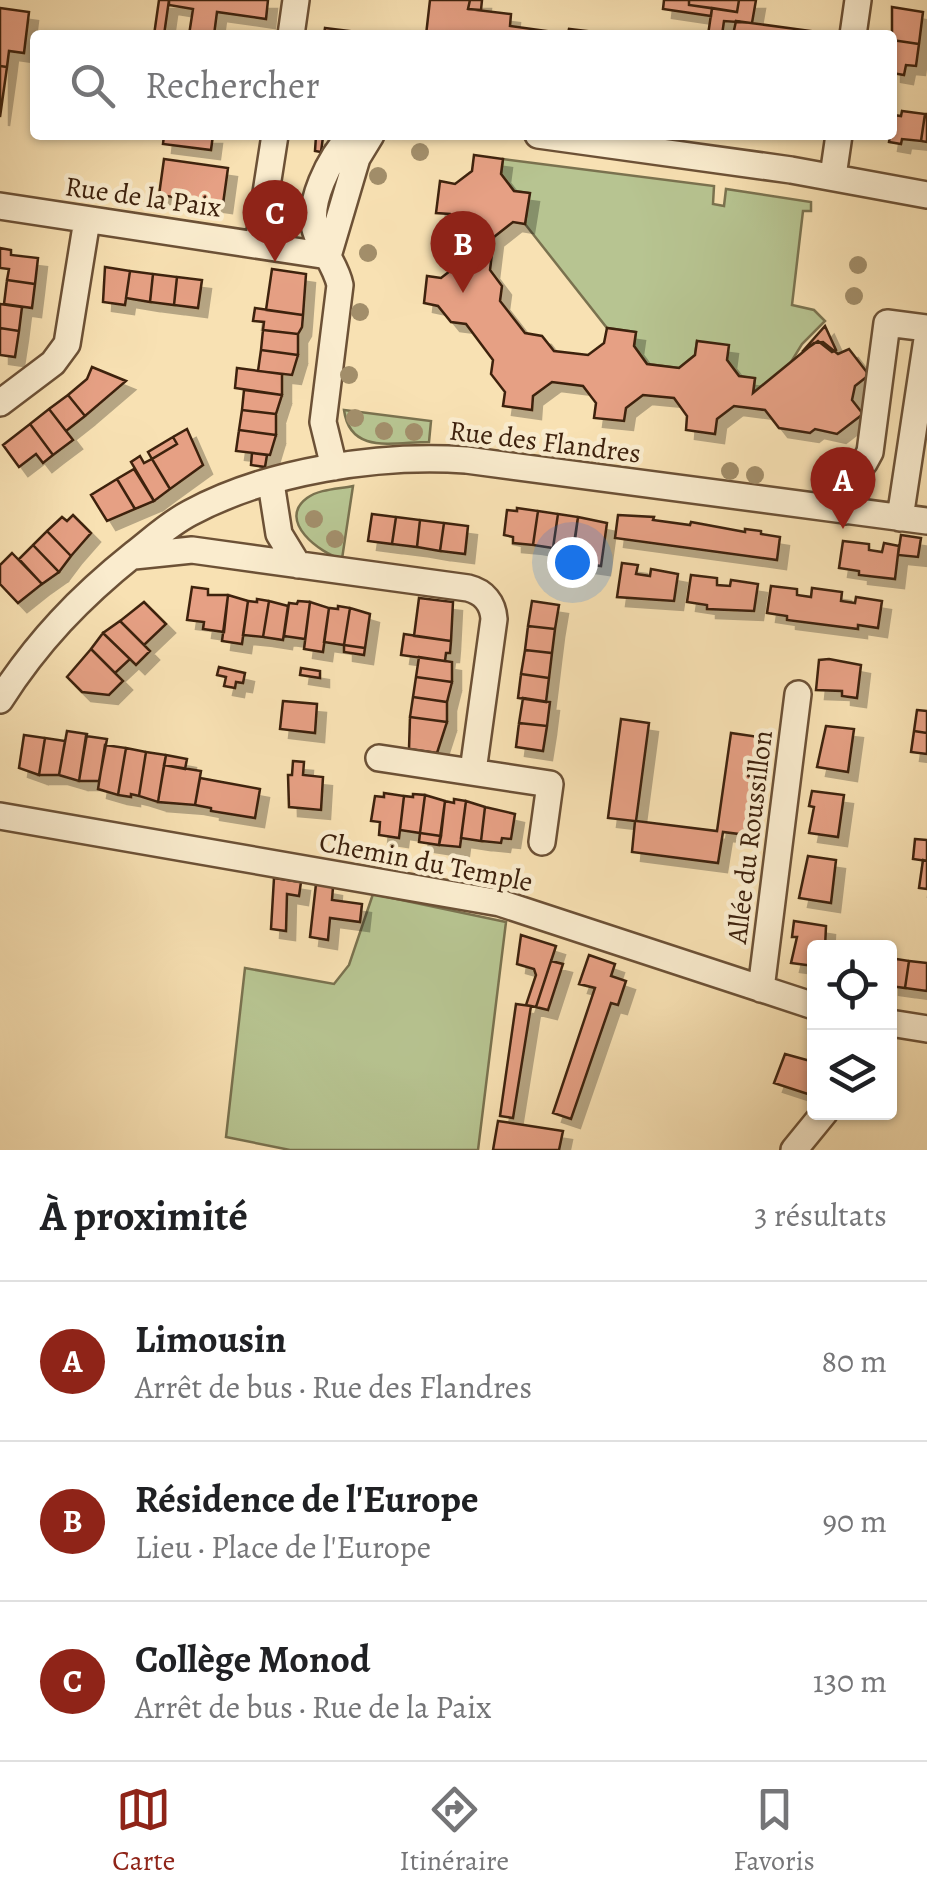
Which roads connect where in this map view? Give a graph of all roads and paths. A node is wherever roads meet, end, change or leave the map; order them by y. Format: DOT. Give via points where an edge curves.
graph roads {
  1 [pos="296,0"];
  2 [pos="858,0"];
  3 [pos="291,30"];
  4 [pos="854,30"];
  5 [pos="274,140"];
  6 [pos="347,140"];
  7 [pos="368,140"];
  8 [pos="574,140"];
  9 [pos="838,140"];
  10 [pos="833,176"];
  11 [pos="927,195"];
  12 [pos="0,206"];
  13 [pos="88,220"];
  14 [pos="258,244"];
  15 [pos="328,256"];
  16 [pos="927,328"];
  17 [pos="927,339"];
  18 [pos="0,404"];
  19 [pos="334,467"];
  20 [pos="271,483"];
  21 [pos="846,511"];
  22 [pos="191,512"];
  23 [pos="900,518"];
  24 [pos="927,521"];
  25 [pos="280,534"];
  26 [pos="192,550"];
  27 [pos="132,556"];
  28 [pos="260,560"];
  29 [pos="298,565"];
  30 [pos="798,694"];
  31 [pos="0,700"];
  32 [pos="379,758"];
  33 [pos="473,771"];
  34 [pos="5,814"];
  35 [pos="542,842"];
  36 [pos="761,988"];
  37 [pos="807,1004"];
  38 [pos="897,1024"];
  39 [pos="927,1030"];
  40 [pos="818,1120"];
  41 [pos="794,1150"];
  1 -- 3 [label="street"];
  2 -- 4 [label="street"];
  5 -- 14 [label="street"];
  6 -- 15 [label="street" via="330,163 317,200 314,228"];
  7 -- 15 [label="street" via="356,158"];
  8 -- 10 [label="street"];
  9 -- 10 [label="street"];
  10 -- 11 [label="street"];
  12 -- 13 [label="street, Rue de la Paix"];
  13 -- 14 [label="street, Rue de la Paix"];
  13 -- 18 [label="street" via="67,344 54,363"];
  14 -- 15 [label="street, Rue de la Paix"];
  15 -- 19 [label="street" via="340,293 323,422"];
  16 -- 21 [label="street" via="887,323 870,452 851,469"];
  17 -- 23 [label="street"];
  19 -- 20 [label="street, Rue des Flandres"];
  19 -- 21 [label="street, Rue des Flandres" via="466,460"];
  20 -- 22 [label="street, Rue des Flandres"];
  20 -- 25 [label="street"];
  21 -- 23 [label="street, Rue des Flandres"];
  22 -- 26 [label="street"];
  22 -- 27 [label="street, Rue des Flandres"];
  23 -- 24 [label="street, Rue des Flandres"];
  25 -- 28 [label="street"];
  25 -- 29 [label="street"];
  26 -- 27 [label="street"];
  26 -- 28 [label="street"];
  27 -- 31 [label="street, Rue des Flandres" via="64,616"];
  28 -- 29 [label="street"];
  29 -- 33 [label="street" via="468,588 486,598 493,629"];
  30 -- 36 [label="street, Allée du Roussillon"];
  32 -- 33 [label="street"];
  33 -- 35 [label="street" via="550,784"];
  34 -- 36 [label="street, Chemin du Temple" via="500,903"];
  36 -- 37 [label="street, Chemin du Temple"];
  38 -- 39 [label="street"];
  40 -- 41 [label="street"];
}
